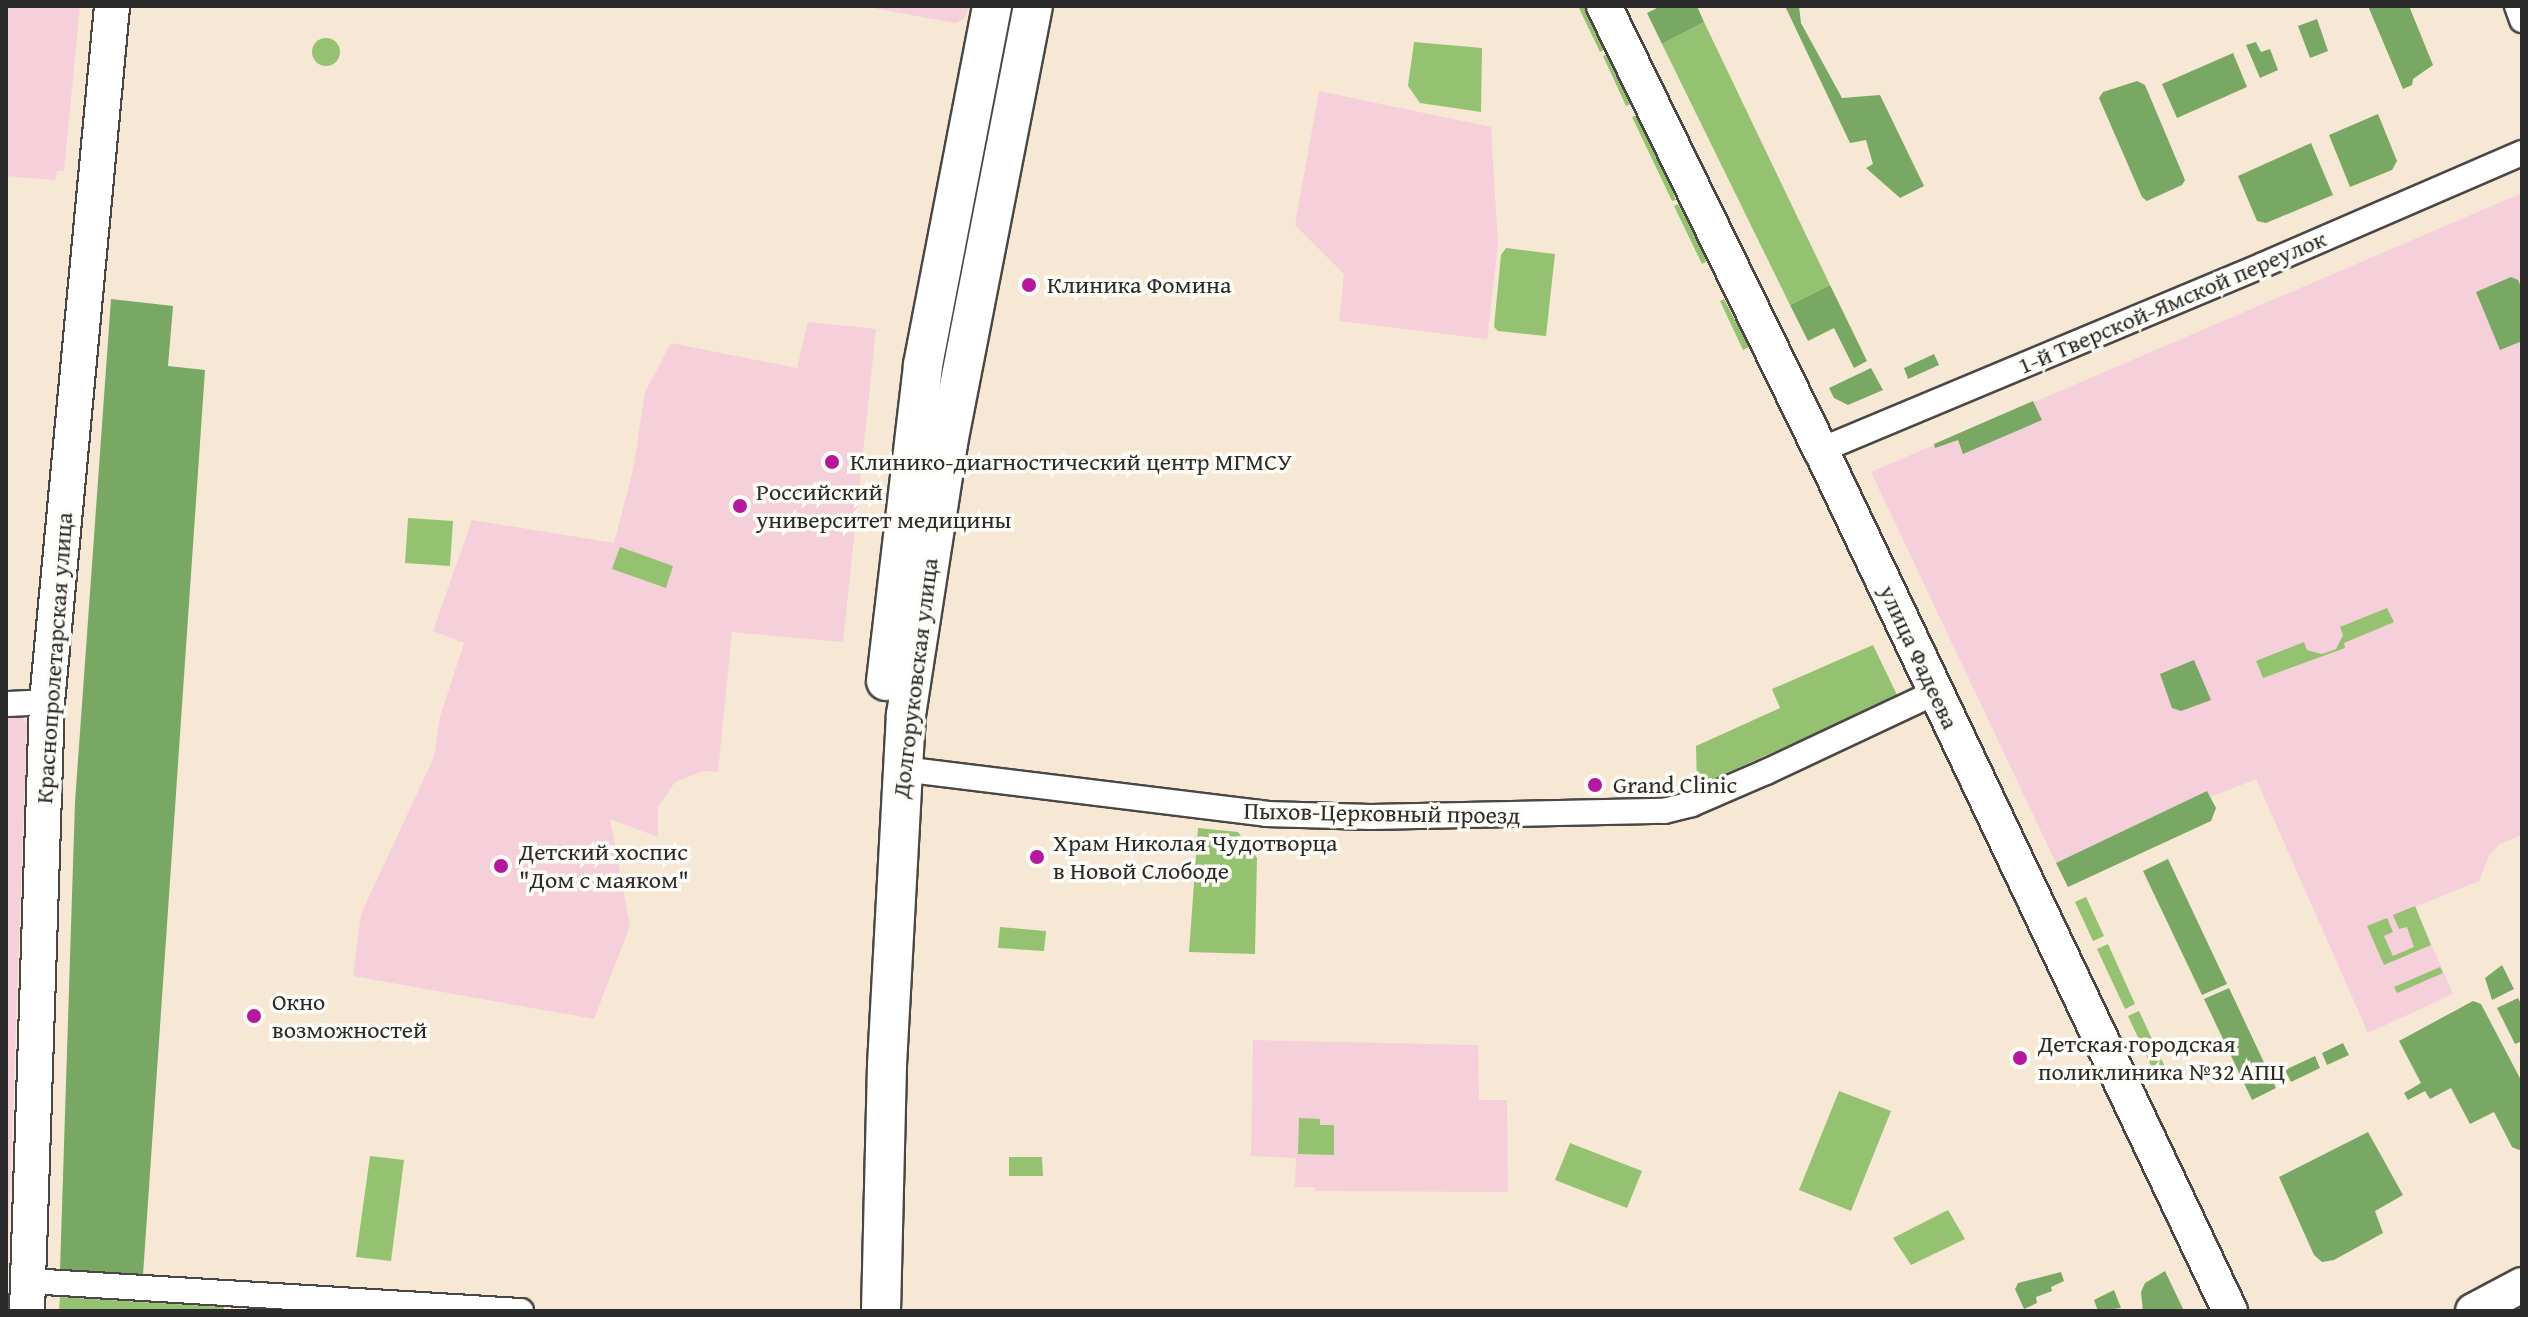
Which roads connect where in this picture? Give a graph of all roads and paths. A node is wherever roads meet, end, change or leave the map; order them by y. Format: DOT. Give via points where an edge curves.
graph roads {
  1 [pos="112,6"];
  2 [pos="992,6"];
  3 [pos="1033,6"];
  4 [pos="1604,6"];
  5 [pos="2517,6"];
  6 [pos="2522,20"];
  7 [pos="2522,153"];
  8 [pos="923,365"];
  9 [pos="961,372"];
  10 [pos="1821,450"];
  11 [pos="1936,692"];
  12 [pos="47,702"];
  13 [pos="6,704"];
  14 [pos="902,769"];
  15 [pos="2522,1285"];
  16 [pos="28,1296"];
  17 [pos="521,1311"];
  18 [pos="859,1311"];
  19 [pos="881,1311"];
  20 [pos="2230,1311"];
  21 [pos="2473,1311"];
  1 -- 12 [label="street, Краснопролетарская улица"];
  2 -- 8 [label="main road, Долгоруковская улица"];
  3 -- 9 [label="main road, Долгоруковская улица"];
  4 -- 10 [label="street, улица Фадеева"];
  5 -- 6 [label="street"];
  7 -- 10 [label="street, 1-й Тверской-Ямской переулок"];
  8 -- 9 [label="street" via="927,381 939,388 952,385"];
  8 -- 18 [label="main road, Долгоруковская улица" via="882,728 866,1027"];
  9 -- 14 [label="main road, Долгоруковская улица" via="926,574"];
  10 -- 11 [label="street, улица Фадеева"];
  11 -- 14 [label="street, Пыхов-Церковный проезд" via="1692,804 1653,811 1266,814"];
  11 -- 20 [label="street, улица Фадеева"];
  12 -- 13 [label="street"];
  12 -- 16 [label="street, Краснопролетарская улица"];
  14 -- 19 [label="main road, Долгоруковская улица"];
  15 -- 21 [label="street"];
  16 -- 17 [label="street"];
}
